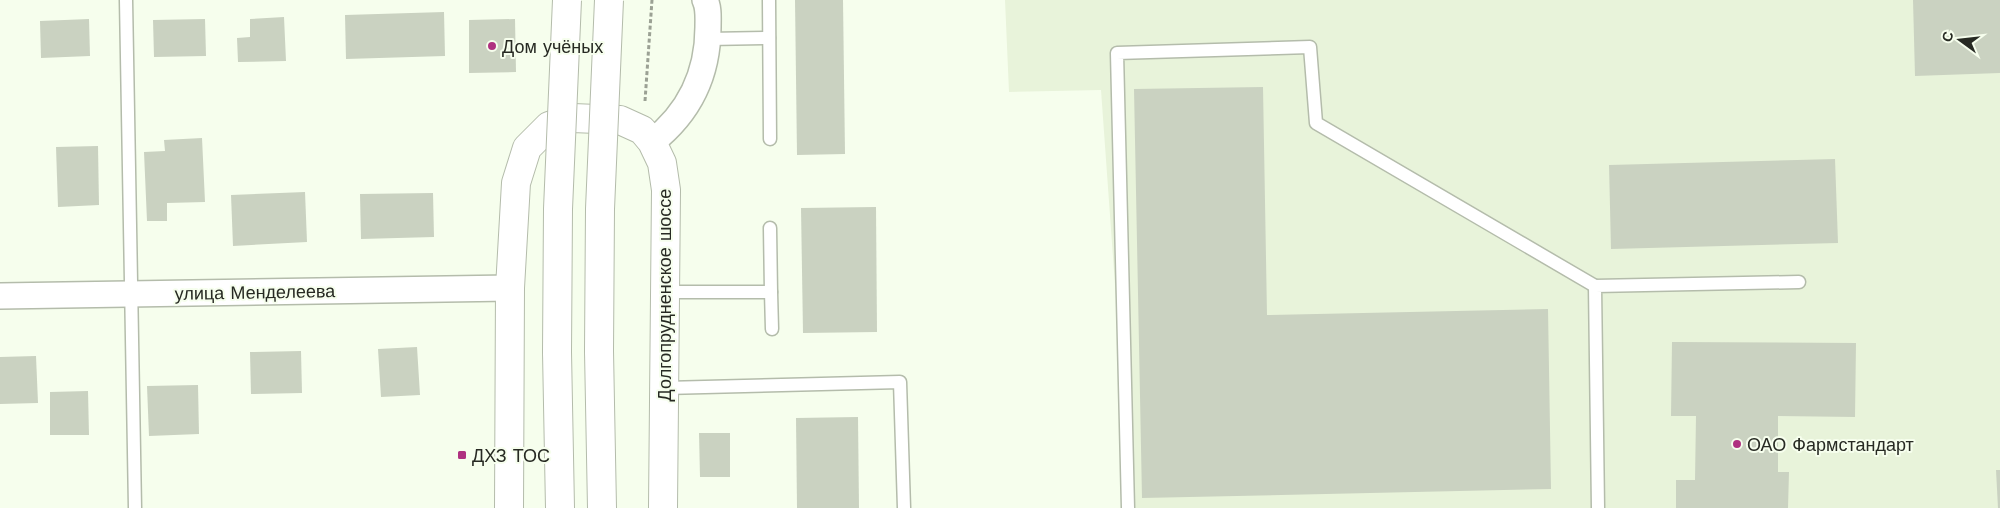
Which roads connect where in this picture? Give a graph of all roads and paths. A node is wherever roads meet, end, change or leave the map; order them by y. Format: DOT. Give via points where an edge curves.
graph roads {
  1 [pos="126,0"];
  2 [pos="567,0"];
  3 [pos="609,0"];
  4 [pos="652,0"];
  5 [pos="705,0"];
  6 [pos="769,0"];
  7 [pos="769,38"];
  8 [pos="708,39"];
  9 [pos="645,109"];
  10 [pos="770,139"];
  11 [pos="652,142"];
  12 [pos="770,228"];
  13 [pos="1799,282"];
  14 [pos="1595,286"];
  15 [pos="510,288"];
  16 [pos="666,292"];
  17 [pos="771,292"];
  18 [pos="131,294"];
  19 [pos="0,296"];
  20 [pos="772,329"];
  21 [pos="665,388"];
  22 [pos="134,508"];
  23 [pos="509,508"];
  24 [pos="560,508"];
  25 [pos="602,508"];
  26 [pos="663,508"];
  27 [pos="904,508"];
  28 [pos="1128,508"];
  29 [pos="1598,508"];
  1 -- 18 [label="lane"];
  2 -- 24 [label="main road, bridge" via="559,199"];
  3 -- 25 [label="main road, bridge" via="601,200"];
  4 -- 9 [label="path"];
  5 -- 8 [label="street" via="708,6"];
  6 -- 7 [label="lane"];
  7 -- 8 [label="lane"];
  7 -- 10 [label="lane"];
  8 -- 11 [label="street" via="701,75 687,106"];
  11 -- 15 [label="main road, Долгопрудненское шоссе" via="642,130 620,120 573,118 549,126 526,148 516,183"];
  11 -- 16 [label="main road, Долгопрудненское шоссе" via="662,164 666,190"];
  12 -- 17 [label="lane"];
  13 -- 14 [label="lane"];
  14 -- 28 [label="lane" via="1316,123 1310,47 1117,53"];
  14 -- 29 [label="lane"];
  15 -- 18 [label="street, улица Менделеева"];
  15 -- 23 [label="main road, Долгопрудненское шоссе"];
  16 -- 17 [label="lane"];
  16 -- 21 [label="main road, Долгопрудненское шоссе"];
  17 -- 20 [label="lane"];
  18 -- 19 [label="street, улица Менделеева"];
  18 -- 22 [label="lane"];
  21 -- 26 [label="main road, Долгопрудненское шоссе"];
  21 -- 27 [label="lane" via="900,382"];
}
